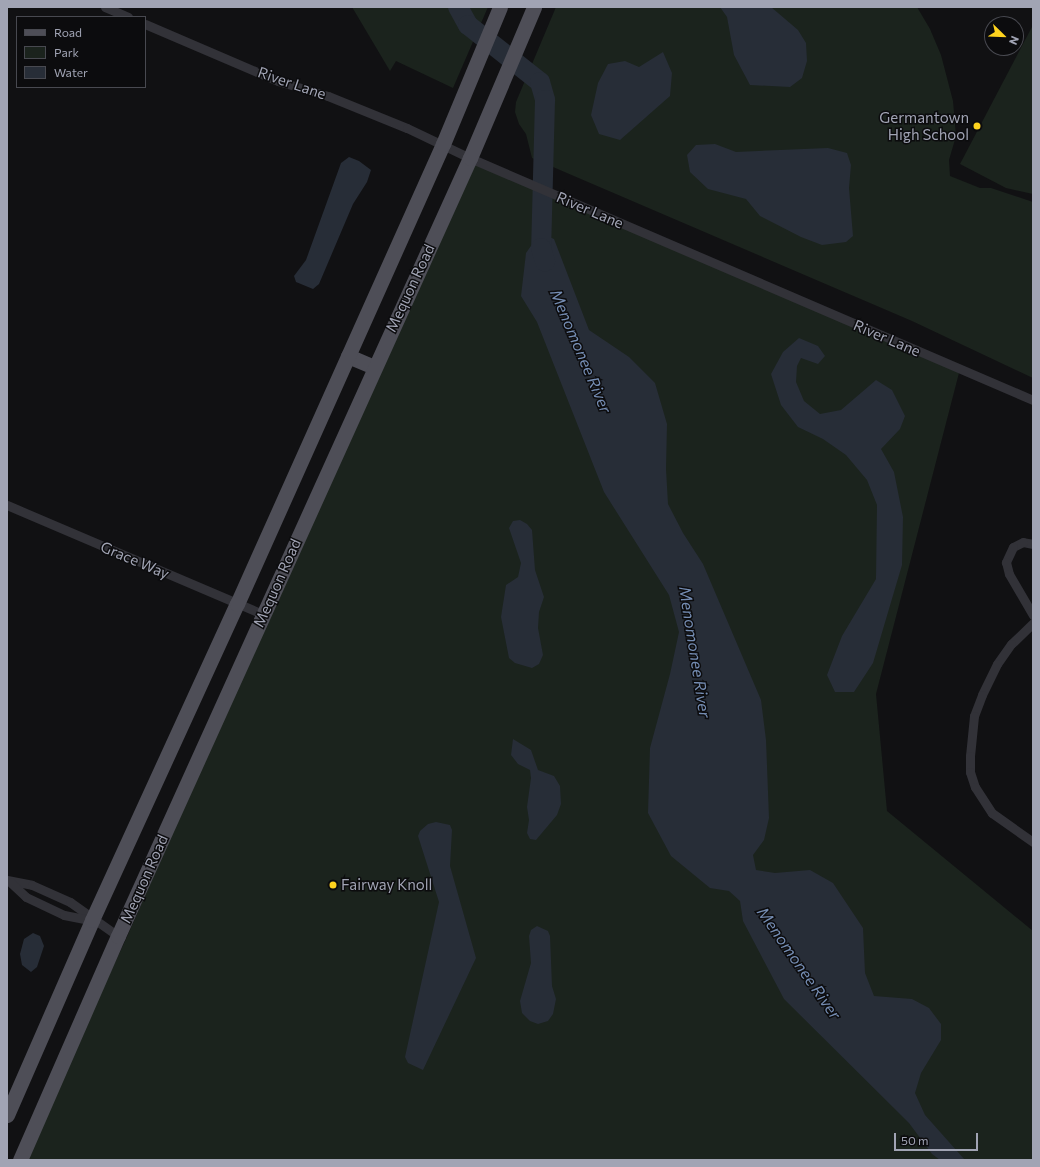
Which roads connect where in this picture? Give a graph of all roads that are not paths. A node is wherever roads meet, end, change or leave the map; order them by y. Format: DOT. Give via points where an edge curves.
graph roads {
  1 [pos="105,7"];
  2 [pos="500,7"];
  3 [pos="534,7"];
  4 [pos="126,16"];
  5 [pos="146,24"];
  6 [pos="443,144"];
  7 [pos="470,158"];
  8 [pos="348,356"];
  9 [pos="374,367"];
  10 [pos="1033,400"];
  11 [pos="7,505"];
  12 [pos="1033,544"];
  13 [pos="237,604"];
  14 [pos="263,614"];
  15 [pos="1033,616"];
  16 [pos="1033,623"];
  17 [pos="1033,842"];
  18 [pos="8,881"];
  19 [pos="92,920"];
  20 [pos="118,936"];
  21 [pos="7,1115"];
  22 [pos="20,1160"];
  1 -- 4 [label="street"];
  2 -- 6 [label="main road, Mequon Road"];
  3 -- 7 [label="main road, Mequon Road"];
  5 -- 6 [label="street, River Lane" via="278,81 328,96"];
  6 -- 7 [label="street, River Lane"];
  6 -- 8 [label="main road, Mequon Road"];
  7 -- 9 [label="main road, Mequon Road"];
  7 -- 10 [label="street, River Lane"];
  8 -- 9 [label="main road"];
  8 -- 13 [label="main road, Mequon Road"];
  9 -- 14 [label="main road, Mequon Road"];
  11 -- 13 [label="street, Grace Way"];
  12 -- 15 [label="street" via="1023,542 1013,547 1006,562 1009,574"];
  13 -- 14 [label="street, Grace Way"];
  13 -- 19 [label="main road, Mequon Road"];
  14 -- 20 [label="main road, Mequon Road"];
  16 -- 17 [label="street" via="1011,644 997,664 982,695 974,716 970,756 970,772 975,787 992,813"];
  18 -- 19 [label="street" via="32,885 70,902"];
  18 -- 19 [label="street" via="32,900 64,915"];
  19 -- 20 [label="street"];
  19 -- 21 [label="main road, Mequon Road"];
  20 -- 22 [label="main road, Mequon Road"];
}
